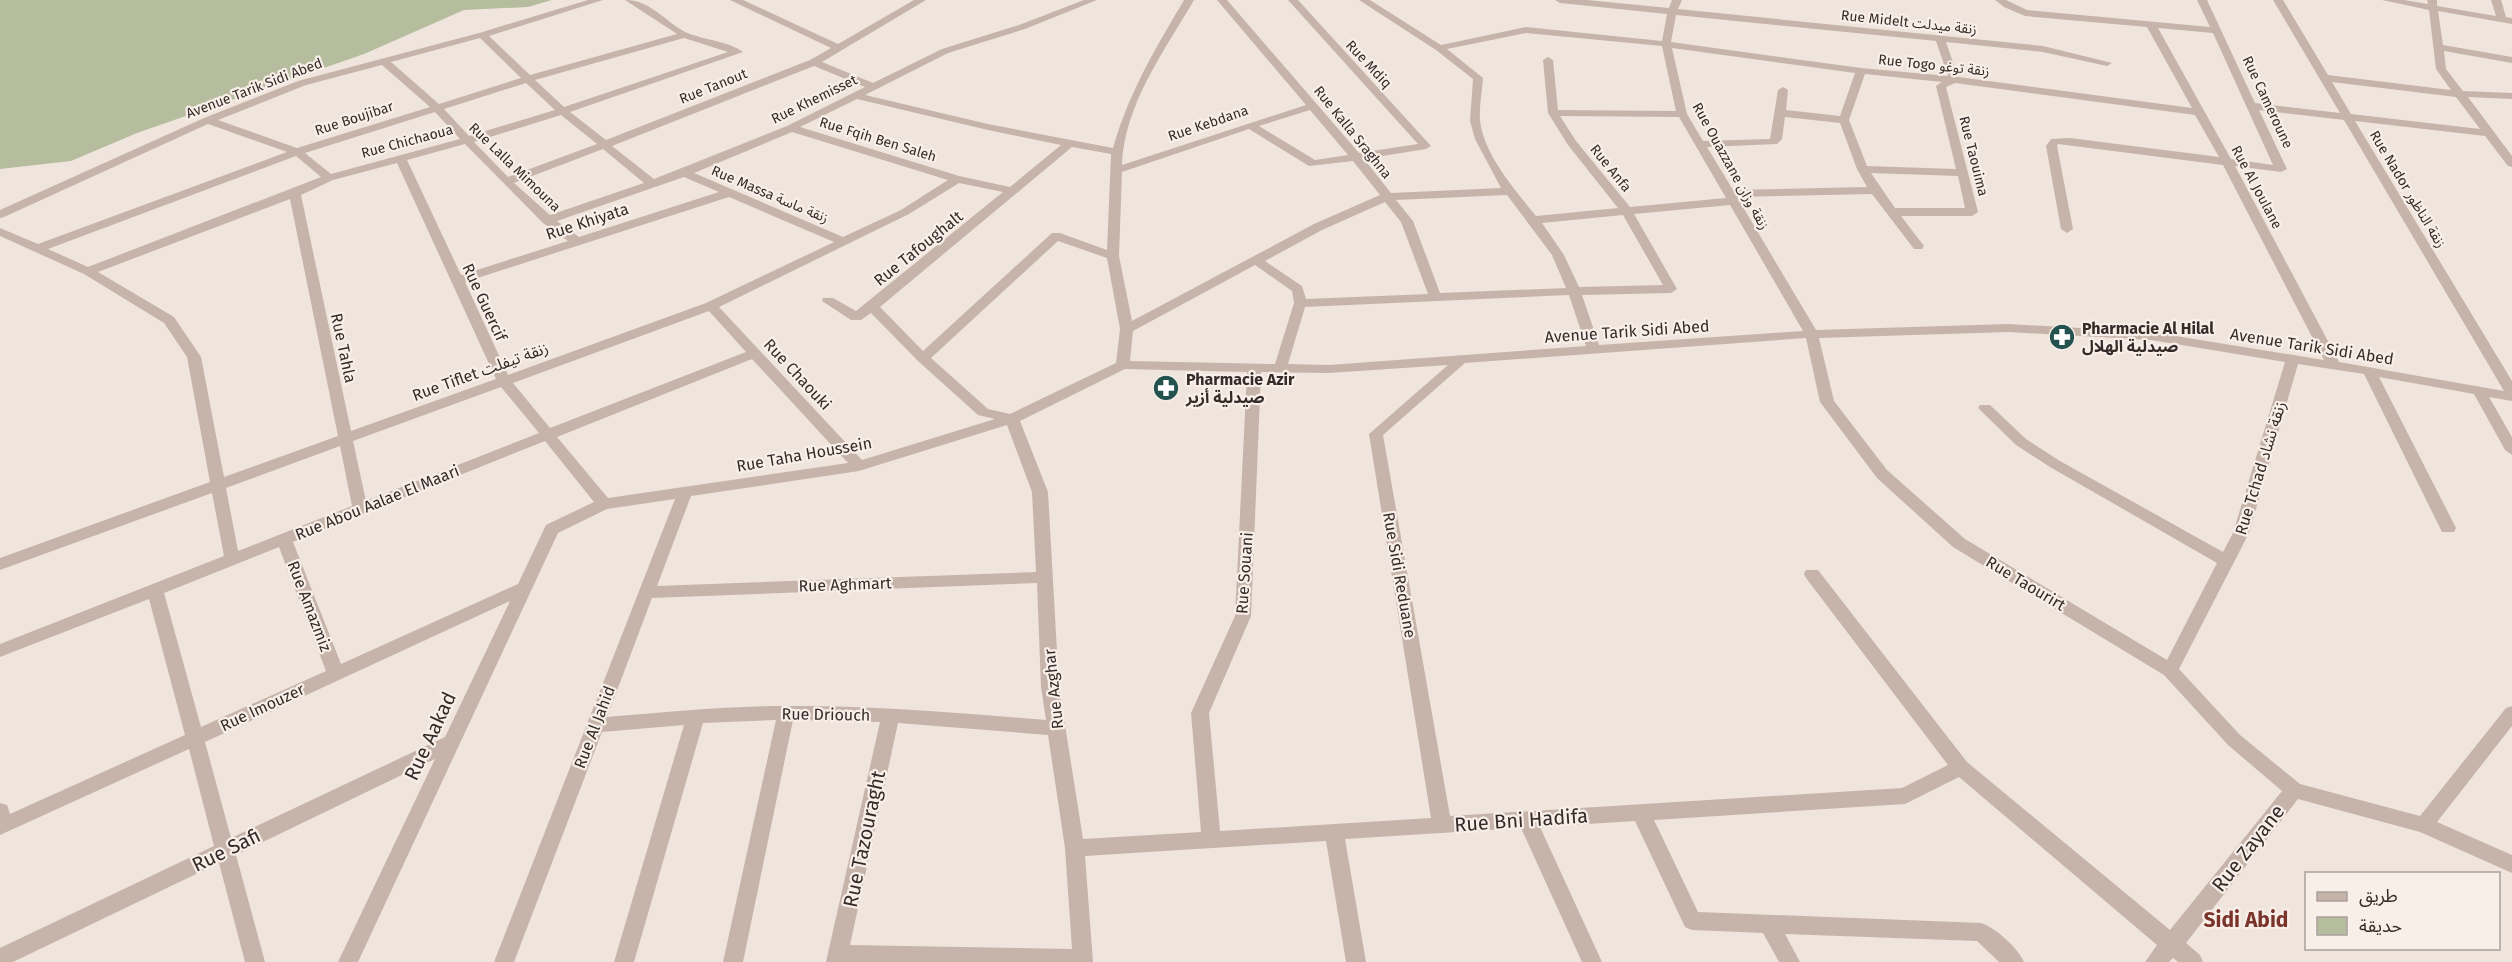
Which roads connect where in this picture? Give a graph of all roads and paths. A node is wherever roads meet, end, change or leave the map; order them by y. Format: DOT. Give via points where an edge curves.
graph roads {
  1 [pos="598,0"];
  2 [pos="630,0"];
  3 [pos="735,0"];
  4 [pos="921,0"];
  5 [pos="1092,0"];
  6 [pos="1189,0"];
  7 [pos="1222,0"];
  8 [pos="1293,0"];
  9 [pos="1364,0"];
  10 [pos="1560,0"];
  11 [pos="1677,0"];
  12 [pos="2000,0"];
  13 [pos="2202,0"];
  14 [pos="2278,0"];
  15 [pos="2392,0"];
  16 [pos="2496,0"];
  17 [pos="2433,4"];
  18 [pos="1672,12"];
  19 [pos="2507,20"];
  20 [pos="2151,25"];
  21 [pos="2218,31"];
  22 [pos="482,34"];
  23 [pos="684,34"];
  24 [pos="1940,39"];
  25 [pos="1666,44"];
  26 [pos="2438,47"];
  27 [pos="836,48"];
  28 [pos="1439,48"];
  29 [pos="383,60"];
  30 [pos="1548,60"];
  31 [pos="2512,60"];
  32 [pos="814,62"];
  33 [pos="2107,63"];
  34 [pos="1861,71"];
  35 [pos="2325,78"];
  36 [pos="528,79"];
  37 [pos="1954,80"];
  38 [pos="873,87"];
  39 [pos="1783,90"];
  40 [pos="2460,94"];
  41 [pos="857,96"];
  42 [pos="2512,96"];
  43 [pos="1312,106"];
  44 [pos="2253,106"];
  45 [pos="436,108"];
  46 [pos="561,111"];
  47 [pos="1553,112"];
  48 [pos="2200,112"];
  49 [pos="1780,113"];
  50 [pos="1682,114"];
  51 [pos="2349,119"];
  52 [pos="208,120"];
  53 [pos="1844,120"];
  54 [pos="1250,124"];
  55 [pos="791,128"];
  56 [pos="2489,133"];
  57 [pos="465,141"];
  58 [pos="1070,143"];
  59 [pos="1700,144"];
  60 [pos="604,145"];
  61 [pos="297,152"];
  62 [pos="1117,152"];
  63 [pos="1356,157"];
  64 [pos="401,159"];
  65 [pos="2228,162"];
  66 [pos="2512,164"];
  67 [pos="1863,169"];
  68 [pos="1115,171"];
  69 [pos="684,173"];
  70 [pos="1963,173"];
  71 [pos="329,178"];
  72 [pos="957,179"];
  73 [pos="508,181"];
  74 [pos="653,184"];
  75 [pos="1875,190"];
  76 [pos="1014,191"];
  77 [pos="1508,191"];
  78 [pos="295,193"];
  79 [pos="729,193"];
  80 [pos="1386,197"];
  81 [pos="1730,198"];
  82 [pos="1625,210"];
  83 [pos="1892,212"];
  84 [pos="0,214"];
  85 [pos="547,220"];
  86 [pos="1533,220"];
  87 [pos="2067,229"];
  88 [pos="0,232"];
  89 [pos="577,242"];
  90 [pos="844,242"];
  91 [pos="1918,246"];
  92 [pos="39,248"];
  93 [pos="1113,256"];
  94 [pos="1257,261"];
  95 [pos="88,271"];
  96 [pos="456,281"];
  97 [pos="1574,291"];
  98 [pos="1436,298"];
  99 [pos="828,301"];
  100 [pos="1300,303"];
  101 [pos="711,306"];
  102 [pos="872,308"];
  103 [pos="1127,329"];
  104 [pos="1812,334"];
  105 [pos="1594,350"];
  106 [pos="755,353"];
  107 [pos="923,358"];
  108 [pos="2293,359"];
  109 [pos="1460,360"];
  110 [pos="1123,365"];
  111 [pos="2334,365"];
  112 [pos="1254,369"];
  113 [pos="1280,369"];
  114 [pos="2369,371"];
  115 [pos="504,381"];
  116 [pos="2479,391"];
  117 [pos="2512,395"];
  118 [pos="1985,408"];
  119 [pos="1012,419"];
  120 [pos="548,435"];
  121 [pos="346,439"];
  122 [pos="2512,450"];
  123 [pos="859,466"];
  124 [pos="219,485"];
  125 [pos="685,492"];
  126 [pos="604,504"];
  127 [pos="360,509"];
  128 [pos="2448,528"];
  129 [pos="552,529"];
  130 [pos="284,539"];
  131 [pos="232,559"];
  132 [pos="2226,561"];
  133 [pos="0,564"];
  134 [pos="1812,574"];
  135 [pos="1045,577"];
  136 [pos="524,588"];
  137 [pos="154,590"];
  138 [pos="646,591"];
  139 [pos="0,651"];
  140 [pos="2170,670"];
  141 [pos="336,674"];
  142 [pos="786,713"];
  143 [pos="2512,713"];
  144 [pos="891,715"];
  145 [pos="696,716"];
  146 [pos="595,725"];
  147 [pos="1056,728"];
  148 [pos="195,738"];
  149 [pos="452,742"];
  150 [pos="1960,767"];
  151 [pos="2294,790"];
  152 [pos="1641,813"];
  153 [pos="1527,820"];
  154 [pos="0,822"];
  155 [pos="1442,825"];
  156 [pos="2424,825"];
  157 [pos="1334,832"];
  158 [pos="1211,840"];
  159 [pos="1075,848"];
  160 [pos="225,850"];
  161 [pos="2512,864"];
  162 [pos="1769,925"];
  163 [pos="2173,943"];
  164 [pos="837,958"];
  165 [pos="2,959"];
  166 [pos="1083,960"];
  167 [pos="255,962"];
  168 [pos="348,962"];
  169 [pos="504,962"];
  170 [pos="624,962"];
  171 [pos="734,962"];
  172 [pos="1356,962"];
  173 [pos="1592,962"];
  174 [pos="1790,962"];
  175 [pos="2014,962"];
  176 [pos="2155,962"];
  177 [pos="2193,962"];
  1 -- 22 [label="street, Avenue Tarik Sidi Abed"];
  2 -- 23 [label="street"];
  3 -- 27 [label="street"];
  4 -- 27 [label="street, Rue Tanout"];
  5 -- 38 [label="street, Rue Khemisset" via="1032,24 945,51"];
  6 -- 62 [label="street" via="1145,75"];
  7 -- 43 [label="street, Rue Kalla Sraghna"];
  8 -- 63 [label="street, Rue Mdiq" via="1426,146"];
  9 -- 28 [label="street"];
  10 -- 18 [label="street, Rue Midelt زنقة ميدلت"];
  11 -- 18 [label="street, Rue Ouazzane زنقة وزان"];
  12 -- 20 [label="street" via="2025,13"];
  13 -- 21 [label="street, Rue Cameroune"];
  14 -- 35 [label="street, Rue Nador زنقة الناظور"];
  15 -- 17 [label="street"];
  16 -- 19 [label="street"];
  17 -- 19 [label="street"];
  17 -- 26 [label="street"];
  18 -- 24 [label="street, Rue Midelt زنقة ميدلت"];
  18 -- 25 [label="street, Rue Ouazzane زنقة وزان"];
  20 -- 21 [label="street"];
  20 -- 48 [label="street, Rue Al Joulane"];
  21 -- 44 [label="street, Rue Cameroune"];
  22 -- 29 [label="street, Avenue Tarik Sidi Abed"];
  22 -- 36 [label="street"];
  23 -- 36 [label="street, Rue Boujibar"];
  23 -- 46 [label="street, Rue Chichaoua" via="738,52"];
  24 -- 33 [label="street, Rue Midelt زنقة ميدلت" via="2043,49"];
  24 -- 37 [label="street"];
  25 -- 28 [label="street, Rue Togo زنقة توغو" via="1526,30"];
  25 -- 34 [label="street, Rue Togo زنقة توغو"];
  25 -- 50 [label="street, Rue Ouazzane زنقة وزان"];
  26 -- 31 [label="street"];
  26 -- 40 [label="street" via="2441,69"];
  27 -- 32 [label="street, Rue Tanout"];
  28 -- 77 [label="street" via="1478,78 1475,121 1480,139"];
  29 -- 45 [label="street, Rue Lalla Mimouna"];
  29 -- 52 [label="street, Avenue Tarik Sidi Abed" via="302,83"];
  30 -- 47 [label="street, Rue Anfa"];
  32 -- 38 [label="street"];
  32 -- 60 [label="street, Rue Tanout"];
  34 -- 37 [label="street, Rue Togo زنقة توغو"];
  34 -- 53 [label="street"];
  35 -- 40 [label="street"];
  35 -- 51 [label="street, Rue Nador زنقة الناظور"];
  36 -- 45 [label="street, Rue Boujibar"];
  36 -- 46 [label="street"];
  37 -- 48 [label="street, Rue Togo زنقة توغو"];
  37 -- 70 [label="street, Rue Taouima" via="1941,86"];
  38 -- 41 [label="street, Rue Khemisset"];
  39 -- 49 [label="street"];
  40 -- 42 [label="street"];
  40 -- 56 [label="street"];
  41 -- 55 [label="street, Rue Khemisset"];
  41 -- 58 [label="street"];
  43 -- 54 [label="street, Rue Kebdana"];
  43 -- 63 [label="street, Rue Kalla Sraghna"];
  44 -- 51 [label="street"];
  44 -- 65 [label="street, Rue Cameroune" via="2281,169"];
  45 -- 57 [label="street, Rue Lalla Mimouna"];
  45 -- 61 [label="street, Rue Boujibar"];
  46 -- 57 [label="street, Rue Chichaoua"];
  46 -- 60 [label="street"];
  47 -- 50 [label="street"];
  47 -- 82 [label="street, Rue Anfa" via="1572,143"];
  48 -- 65 [label="street, Rue Al Joulane"];
  49 -- 53 [label="street"];
  49 -- 59 [label="street" via="1777,139 1773,142"];
  50 -- 59 [label="street, Rue Ouazzane زنقة وزان"];
  51 -- 56 [label="street"];
  51 -- 117 [label="street, Rue Nador زنقة الناظور"];
  52 -- 61 [label="street"];
  52 -- 84 [label="street, Avenue Tarik Sidi Abed"];
  53 -- 67 [label="street"];
  54 -- 63 [label="street" via="1313,164"];
  54 -- 68 [label="street, Rue Kebdana"];
  55 -- 69 [label="street, Rue Khemisset"];
  55 -- 72 [label="street, Rue Fqih Ben Saleh"];
  56 -- 66 [label="street"];
  57 -- 64 [label="street, Rue Chichaoua"];
  57 -- 73 [label="street, Rue Lalla Mimouna"];
  58 -- 62 [label="street"];
  58 -- 76 [label="street, Rue Tafoughalt"];
  59 -- 81 [label="street, Rue Ouazzane زنقة وزان"];
  60 -- 73 [label="street, Rue Tanout"];
  60 -- 74 [label="street"];
  61 -- 71 [label="street"];
  61 -- 92 [label="street, Rue Boujibar"];
  62 -- 68 [label="street"];
  63 -- 80 [label="street, Rue Kalla Sraghna"];
  64 -- 71 [label="street, Rue Chichaoua"];
  64 -- 96 [label="street, Rue Guercif"];
  65 -- 87 [label="street" via="2055,141 2051,146"];
  65 -- 111 [label="street, Rue Al Joulane"];
  67 -- 70 [label="street"];
  67 -- 75 [label="street"];
  68 -- 93 [label="street"];
  69 -- 74 [label="street, Rue Khemisset"];
  69 -- 79 [label="street, Rue Massa زنقة ماسة"];
  70 -- 83 [label="street, Rue Taouima" via="1972,212"];
  71 -- 78 [label="street, Rue Chichaoua"];
  72 -- 76 [label="street, Rue Fqih Ben Saleh"];
  72 -- 90 [label="street, Rue Tiflet زنقة تيفلت" via="905,212"];
  73 -- 85 [label="street, Rue Lalla Mimouna"];
  74 -- 85 [label="street, Rue Khemisset"];
  75 -- 81 [label="street"];
  75 -- 83 [label="street"];
  76 -- 102 [label="street, Rue Tafoughalt"];
  77 -- 80 [label="street"];
  77 -- 86 [label="street"];
  78 -- 95 [label="street, Rue Chichaoua"];
  78 -- 121 [label="street, Rue Tahla"];
  79 -- 89 [label="street, Rue Khiyata"];
  79 -- 90 [label="street, Rue Massa زنقة ماسة"];
  80 -- 94 [label="street" via="1318,227"];
  80 -- 98 [label="street, Rue Kalla Sraghna" via="1407,221"];
  81 -- 82 [label="street"];
  81 -- 104 [label="street, Rue Ouazzane زنقة وزان"];
  82 -- 86 [label="street"];
  82 -- 97 [label="street, Rue Anfa" via="1671,289"];
  83 -- 91 [label="street"];
  85 -- 89 [label="street, Rue Lalla Mimouna"];
  86 -- 97 [label="street" via="1558,255"];
  88 -- 92 [label="street"];
  89 -- 96 [label="street, Rue Khiyata"];
  90 -- 101 [label="street, Rue Tiflet زنقة تيفلت"];
  92 -- 95 [label="street"];
  93 -- 103 [label="street"];
  93 -- 107 [label="street" via="1056,236"];
  94 -- 100 [label="street" via="1298,289"];
  94 -- 103 [label="street" via="1240,266"];
  95 -- 124 [label="street" via="169,320 194,357"];
  96 -- 115 [label="street, Rue Guercif"];
  97 -- 98 [label="street"];
  97 -- 105 [label="street"];
  98 -- 100 [label="street"];
  99 -- 102 [label="street" via="856,317"];
  100 -- 113 [label="street"];
  101 -- 106 [label="street, Rue Chaouki"];
  101 -- 115 [label="street, Rue Tiflet زنقة تيفلت"];
  102 -- 107 [label="street, Rue Tafoughalt"];
  103 -- 110 [label="street"];
  104 -- 105 [label="street, Avenue Tarik Sidi Abed"];
  104 -- 108 [label="street, Avenue Tarik Sidi Abed" via="2020,328 2151,336"];
  104 -- 140 [label="street, Rue Taourirt" via="1827,402 1882,474 1959,543"];
  105 -- 109 [label="street, Avenue Tarik Sidi Abed"];
  106 -- 120 [label="street, Rue Abou Aalae El Maari"];
  106 -- 123 [label="street, Rue Chaouki"];
  107 -- 119 [label="street, Rue Tafoughalt" via="983,412"];
  108 -- 111 [label="street, Avenue Tarik Sidi Abed"];
  108 -- 132 [label="street, Rue Tchad زنقة نشاد" via="2241,533"];
  109 -- 113 [label="street, Avenue Tarik Sidi Abed"];
  109 -- 155 [label="street, Rue Sidi Reduane" via="1376,434"];
  110 -- 112 [label="street, Avenue Tarik Sidi Abed"];
  110 -- 119 [label="street, Rue Taha Houssein"];
  111 -- 114 [label="street, Avenue Tarik Sidi Abed"];
  112 -- 113 [label="street, Avenue Tarik Sidi Abed"];
  112 -- 158 [label="street, Rue Souani" via="1243,616 1200,713"];
  114 -- 116 [label="street, Avenue Tarik Sidi Abed"];
  114 -- 128 [label="street"];
  115 -- 120 [label="street, Rue Guercif"];
  115 -- 121 [label="street, Rue Tiflet زنقة تيفلت"];
  116 -- 117 [label="street, Avenue Tarik Sidi Abed"];
  116 -- 122 [label="street"];
  118 -- 132 [label="street" via="2021,442 2055,464"];
  119 -- 123 [label="street, Rue Taha Houssein"];
  119 -- 135 [label="street, Rue Azghar" via="1040,492"];
  120 -- 126 [label="street, Rue Guercif"];
  120 -- 127 [label="street, Rue Abou Aalae El Maari"];
  121 -- 124 [label="street, Rue Tiflet زنقة تيفلت"];
  121 -- 127 [label="street, Rue Tahla"];
  123 -- 125 [label="street, Rue Taha Houssein"];
  124 -- 131 [label="street"];
  124 -- 133 [label="street, Rue Tiflet زنقة تيفلت"];
  125 -- 126 [label="street, Rue Taha Houssein"];
  125 -- 138 [label="street, Rue Al Jahid"];
  126 -- 129 [label="street, Rue Taha Houssein"];
  127 -- 130 [label="street, Rue Abou Aalae El Maari"];
  129 -- 136 [label="street, Rue Aakad"];
  130 -- 131 [label="street, Rue Abou Aalae El Maari"];
  130 -- 141 [label="street, Rue Amazmiz"];
  131 -- 137 [label="street, Rue Abou Aalae El Maari"];
  132 -- 140 [label="street, Rue Tchad زنقة نشاد"];
  134 -- 150 [label="street"];
  135 -- 138 [label="street, Rue Aghmart"];
  135 -- 147 [label="street, Rue Azghar" via="1050,687"];
  136 -- 141 [label="street, Rue Imouzer"];
  136 -- 149 [label="street, Rue Aakad"];
  137 -- 139 [label="street, Rue Abou Aalae El Maari"];
  137 -- 148 [label="street"];
  138 -- 146 [label="street, Rue Al Jahid"];
  140 -- 151 [label="street, Rue Taourirt" via="2234,740"];
  141 -- 148 [label="street, Rue Imouzer"];
  142 -- 144 [label="street, Rue Driouch"];
  142 -- 145 [label="street, Rue Driouch"];
  142 -- 171 [label="street"];
  143 -- 156 [label="street"];
  144 -- 147 [label="street, Rue Driouch"];
  144 -- 164 [label="street, Rue Tazouraght"];
  145 -- 146 [label="street, Rue Driouch"];
  145 -- 170 [label="street"];
  146 -- 169 [label="street, Rue Al Jahid"];
  147 -- 159 [label="street, Rue Azghar"];
  148 -- 154 [label="street, Rue Imouzer"];
  148 -- 160 [label="street"];
  149 -- 160 [label="street, Rue Safi"];
  149 -- 168 [label="street, Rue Aakad"];
  150 -- 152 [label="street, Rue Bni Hadifa" via="1905,796"];
  150 -- 163 [label="street"];
  151 -- 156 [label="street"];
  151 -- 163 [label="street, Rue Zayane"];
  152 -- 153 [label="street, Rue Bni Hadifa"];
  152 -- 162 [label="street" via="1692,921"];
  153 -- 155 [label="street, Rue Bni Hadifa"];
  153 -- 173 [label="street"];
  155 -- 157 [label="street, Rue Bni Hadifa"];
  156 -- 161 [label="street"];
  157 -- 158 [label="street, Rue Bni Hadifa"];
  157 -- 172 [label="street"];
  158 -- 159 [label="street, Rue Bni Hadifa"];
  159 -- 166 [label="street, Rue Azghar"];
  160 -- 165 [label="street, Rue Safi"];
  160 -- 167 [label="street"];
  162 -- 174 [label="street"];
  162 -- 175 [label="street" via="1981,932"];
  163 -- 176 [label="street, Rue Zayane"];
  163 -- 177 [label="street"];
  164 -- 166 [label="street"];
}
